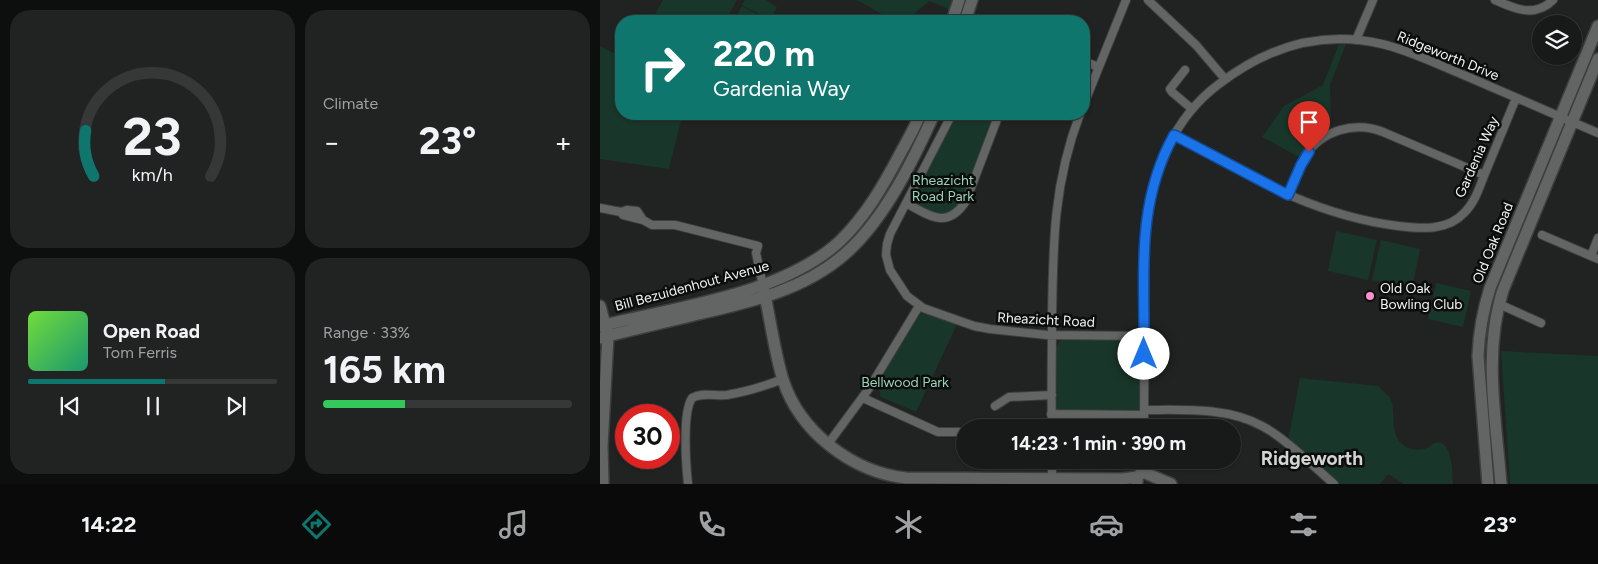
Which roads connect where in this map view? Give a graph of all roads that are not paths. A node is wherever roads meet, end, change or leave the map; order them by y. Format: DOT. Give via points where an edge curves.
graph roads {
  1 [pos="959,0"];
  2 [pos="972,0"];
  3 [pos="1126,0"];
  4 [pos="1148,0"];
  5 [pos="1373,0"];
  6 [pos="1495,0"];
  7 [pos="1554,0"];
  8 [pos="954,15"];
  9 [pos="967,15"];
  10 [pos="1598,26"];
  11 [pos="1356,40"];
  12 [pos="1598,60"];
  13 [pos="1090,64"];
  14 [pos="1098,67"];
  15 [pos="1185,70"];
  16 [pos="1225,79"];
  17 [pos="1090,88"];
  18 [pos="1516,98"];
  19 [pos="1192,109"];
  20 [pos="1560,116"];
  21 [pos="917,120"];
  22 [pos="931,120"];
  23 [pos="949,120"];
  24 [pos="997,120"];
  25 [pos="1078,120"];
  26 [pos="1572,122"];
  27 [pos="1598,133"];
  28 [pos="1174,135"];
  29 [pos="1484,175"];
  30 [pos="1288,195"];
  31 [pos="906,203"];
  32 [pos="600,208"];
  33 [pos="1542,236"];
  34 [pos="1598,238"];
  35 [pos="1594,258"];
  36 [pos="765,291"];
  37 [pos="1499,304"];
  38 [pos="600,306"];
  39 [pos="919,306"];
  40 [pos="1541,323"];
  41 [pos="603,331"];
  42 [pos="1052,335"];
  43 [pos="1144,336"];
  44 [pos="783,379"];
  45 [pos="1052,395"];
  46 [pos="863,398"];
  47 [pos="995,406"];
  48 [pos="603,409"];
  49 [pos="1144,412"];
  50 [pos="1051,414"];
  51 [pos="1051,419"];
  52 [pos="1144,419"];
  53 [pos="956,432"];
  54 [pos="828,444"];
  55 [pos="1052,469"];
  56 [pos="1052,478"];
  57 [pos="1149,480"];
  58 [pos="984,481"];
  59 [pos="603,484"];
  60 [pos="688,484"];
  61 [pos="1334,484"];
  62 [pos="1488,484"];
  63 [pos="1501,484"];
  1 -- 8 [label="main road"];
  2 -- 9 [label="main road"];
  3 -- 14 [label="street"];
  4 -- 16 [label="street" via="1196,45"];
  5 -- 11 [label="street"];
  6 -- 7 [label="street" via="1526,11 1544,7"];
  10 -- 20 [label="main road, Old Oak Road"];
  11 -- 16 [label="street, Ridgeworth Drive" via="1312,42 1279,49"];
  11 -- 18 [label="street, Ridgeworth Drive" via="1411,53"];
  12 -- 26 [label="main road, Old Oak Road"];
  13 -- 14 [label="street"];
  14 -- 17 [label="street"];
  15 -- 19 [label="street" via="1170,89"];
  16 -- 19 [label="street, Ridgeworth Drive"];
  18 -- 20 [label="street, Ridgeworth Drive"];
  18 -- 29 [label="street, Gardenia Way"];
  19 -- 28 [label="street, Ridgeworth Drive"];
  20 -- 26 [label="street, Ridgeworth Drive"];
  20 -- 62 [label="main road, Old Oak Road" via="1490,288 1481,324 1478,356"];
  21 -- 36 [label="main road, Bill Bezuidenhout Avenue" via="871,206 851,230 822,255"];
  22 -- 36 [label="main road, Bill Bezuidenhout Avenue" via="891,197 855,244 810,278"];
  23 -- 31 [label="street, Rheazicht Road"];
  24 -- 31 [label="street" via="966,201 957,212 937,219"];
  25 -- 42 [label="street" via="1068,147 1057,198"];
  26 -- 27 [label="street, Ridgeworth Drive"];
  26 -- 37 [label="main road, Old Oak Road"];
  28 -- 30 [label="street, Gardenia Way"];
  28 -- 43 [label="street, Ridgeworth Drive" via="1157,172 1148,207"];
  29 -- 30 [label="street, Gardenia Way" via="1466,211 1450,224 1432,228 1361,220"];
  29 -- 30 [label="street" via="1384,132 1354,127 1332,133 1314,146 1304,158"];
  31 -- 39 [label="street, Rheazicht Road" via="888,239 886,255 892,274 907,296"];
  32 -- 36 [label="street" via="622,212 655,225 675,225 758,246 756,254"];
  33 -- 35 [label="street"];
  34 -- 35 [label="street"];
  36 -- 41 [label="main road, Bill Bezuidenhout Avenue"];
  36 -- 44 [label="main road"];
  37 -- 40 [label="street"];
  37 -- 63 [label="main road, Old Oak Road" via="1491,367"];
  38 -- 41 [label="main road"];
  39 -- 42 [label="street, Rheazicht Road" via="981,328"];
  39 -- 46 [label="street"];
  41 -- 48 [label="main road"];
  42 -- 43 [label="street, Rheazicht Road"];
  42 -- 45 [label="street"];
  43 -- 49 [label="street, Ridgeworth Drive"];
  44 -- 54 [label="main road" via="800,413"];
  44 -- 60 [label="street" via="734,394 692,398 686,436"];
  45 -- 47 [label="street" via="1009,397"];
  45 -- 50 [label="street"];
  46 -- 53 [label="street" via="938,432"];
  46 -- 54 [label="street"];
  48 -- 59 [label="main road"];
  49 -- 50 [label="street"];
  49 -- 52 [label="street, Ridgeworth Drive"];
  49 -- 61 [label="street" via="1208,411 1256,423 1272,432"];
  50 -- 51 [label="street"];
  54 -- 58 [label="main road" via="851,460 884,474"];
  55 -- 56 [label="street"];
  56 -- 57 [label="main road"];
  56 -- 58 [label="main road"];
}
